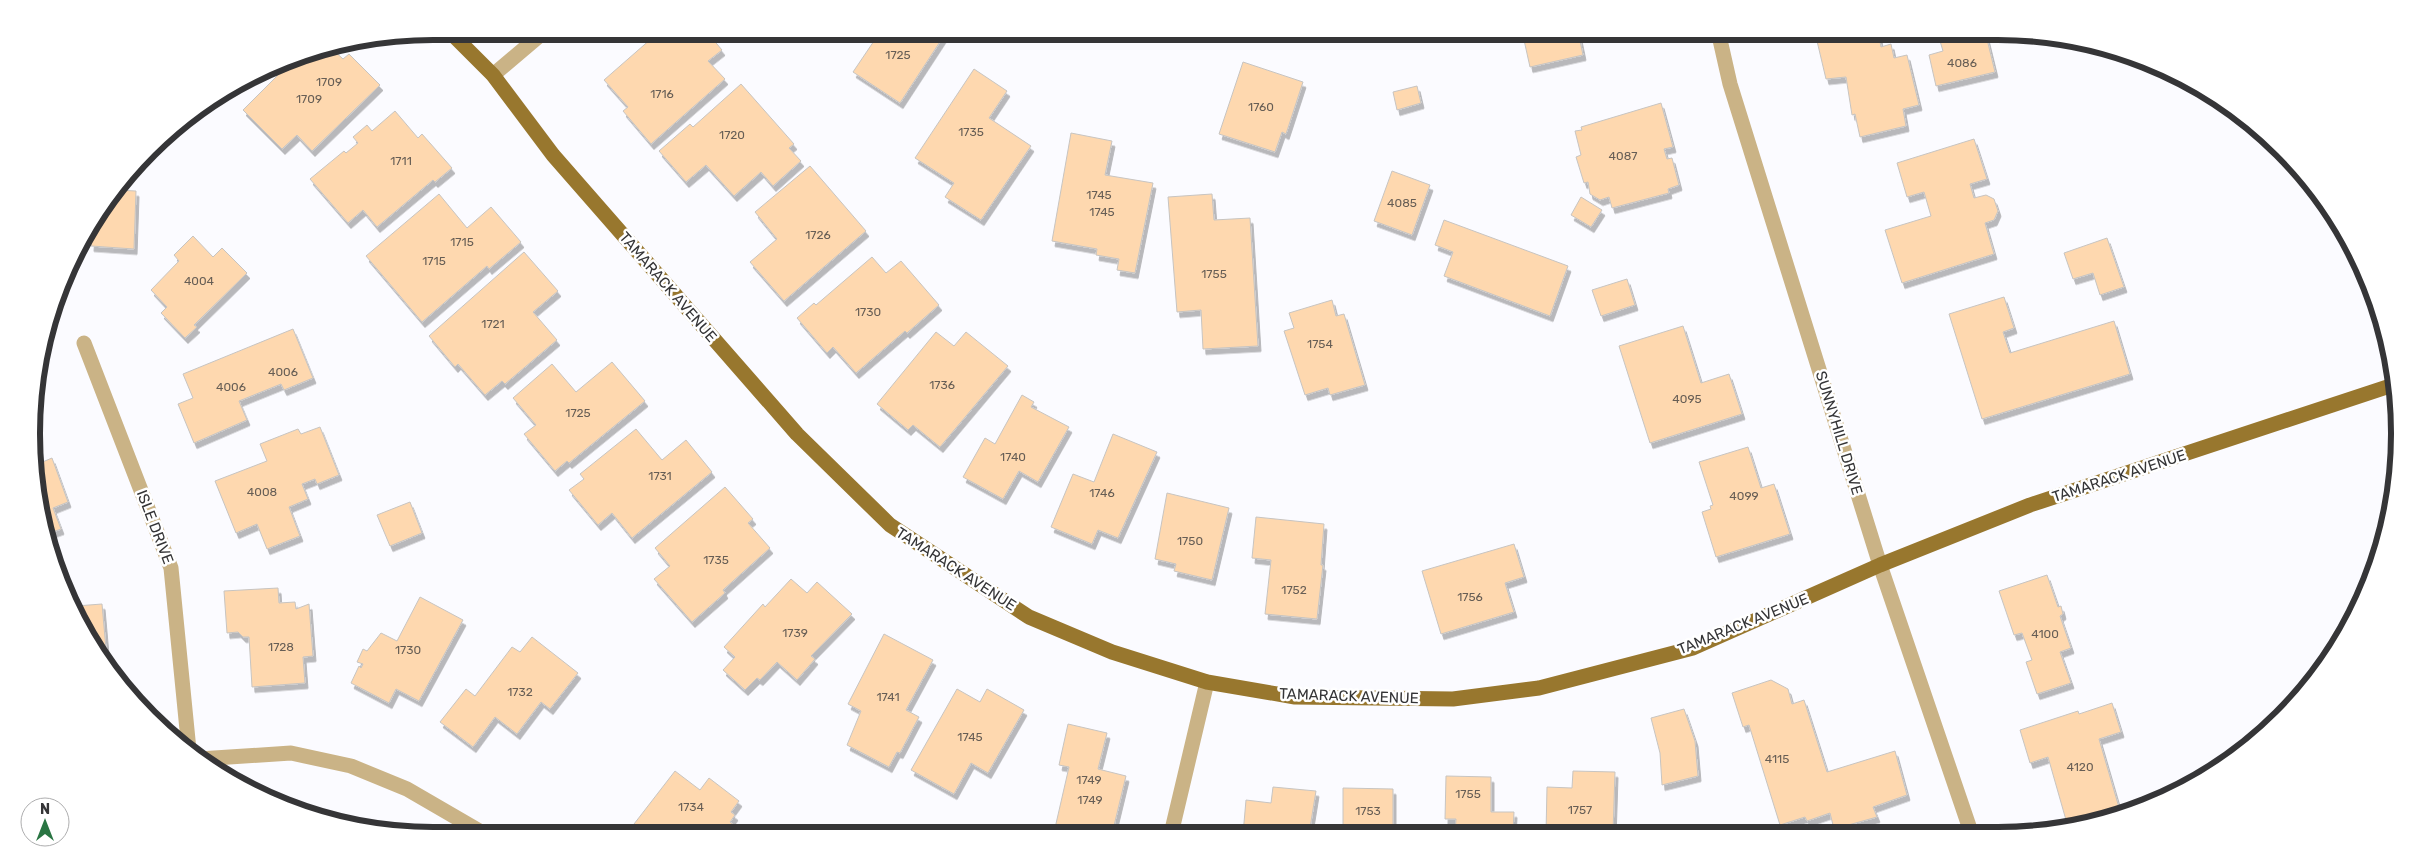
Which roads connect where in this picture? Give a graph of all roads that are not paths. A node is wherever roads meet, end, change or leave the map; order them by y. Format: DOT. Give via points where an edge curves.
graph roads {
  1 [pos="458,40"];
  2 [pos="534,40"];
  3 [pos="1720,40"];
  4 [pos="493,75"];
  5 [pos="84,343"];
  6 [pos="2388,387"];
  7 [pos="1880,565"];
  8 [pos="1207,682"];
  9 [pos="188,741"];
  10 [pos="211,758"];
  11 [pos="473,827"];
  12 [pos="1173,827"];
  13 [pos="1969,827"];
  1 -- 4 [label="main road, TAMARACK AVENUE"];
  2 -- 4 [label="street"];
  3 -- 7 [label="street, SUNNYHILL DRIVE" via="1730,84"];
  4 -- 8 [label="main road, TAMARACK AVENUE" via="553,155 797,434 890,525 1029,617 1112,652"];
  5 -- 9 [label="street, ISLE DRIVE" via="171,568"];
  6 -- 7 [label="main road, TAMARACK AVENUE" via="2030,505"];
  7 -- 8 [label="main road, TAMARACK AVENUE" via="1693,648 1539,688 1453,699 1295,697"];
  7 -- 13 [label="street, SUNNYHILL DRIVE"];
  8 -- 12 [label="street"];
  10 -- 11 [label="street" via="291,753 351,766 407,788"];
}
